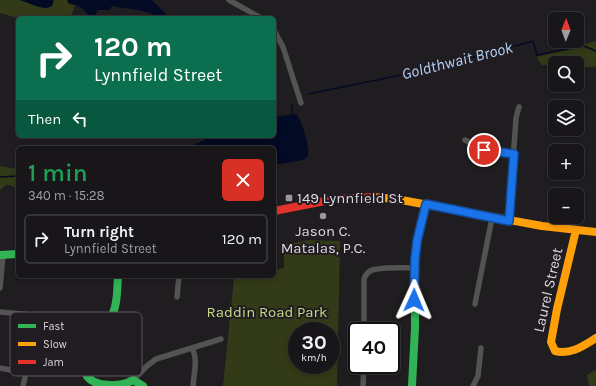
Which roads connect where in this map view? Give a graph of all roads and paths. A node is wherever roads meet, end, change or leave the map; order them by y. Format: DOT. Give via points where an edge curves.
graph roads {
  1 [pos="229,0"];
  2 [pos="258,16"];
  3 [pos="276,34"];
  4 [pos="301,103"];
  5 [pos="519,107"];
  6 [pos="466,140"];
  7 [pos="514,154"];
  8 [pos="426,204"];
  9 [pos="276,211"];
  10 [pos="492,218"];
  11 [pos="509,221"];
  12 [pos="576,230"];
  13 [pos="596,232"];
  14 [pos="1,254"];
  15 [pos="16,254"];
  16 [pos="415,268"];
  17 [pos="118,278"];
  18 [pos="179,278"];
  19 [pos="0,288"];
  20 [pos="177,297"];
  21 [pos="475,304"];
  22 [pos="0,312"];
  23 [pos="113,312"];
  24 [pos="10,313"];
  25 [pos="364,322"];
  26 [pos="596,338"];
  27 [pos="222,339"];
  28 [pos="192,348"];
  29 [pos="482,348"];
  30 [pos="0,368"];
  31 [pos="10,370"];
  32 [pos="142,371"];
  33 [pos="364,374"];
  34 [pos="25,376"];
  35 [pos="87,376"];
  36 [pos="137,376"];
  37 [pos="133,380"];
  38 [pos="23,386"];
  39 [pos="144,386"];
  40 [pos="193,386"];
  41 [pos="363,386"];
  42 [pos="412,386"];
  43 [pos="473,386"];
  1 -- 2 [label="street"];
  3 -- 4 [label="street" via="283,47"];
  5 -- 7 [label="street"];
  6 -- 7 [label="street" via="484,150"];
  7 -- 11 [label="street"];
  8 -- 9 [label="street" via="364,196 318,201"];
  8 -- 10 [label="street"];
  8 -- 16 [label="street" via="417,241"];
  10 -- 11 [label="street"];
  10 -- 21 [label="street"];
  11 -- 12 [label="street"];
  12 -- 13 [label="street"];
  12 -- 26 [label="street, Laurel Street" via="550,338 556,351 560,353 569,352"];
  14 -- 15 [label="street"];
  14 -- 19 [label="street"];
  16 -- 25 [label="street" via="377,269 366,274"];
  16 -- 42 [label="street"];
  17 -- 23 [label="street"];
  18 -- 20 [label="street"];
  22 -- 24 [label="street"];
  27 -- 28 [label="street"];
  28 -- 32 [label="street" via="151,362"];
  28 -- 40 [label="street" via="196,361"];
  29 -- 43 [label="street" via="478,376"];
  30 -- 31 [label="street"];
  33 -- 41 [label="street"];
  34 -- 38 [label="street"];
  35 -- 37 [label="street" via="93,382 118,386"];
  36 -- 37 [label="street"];
  37 -- 39 [label="street"];
}
